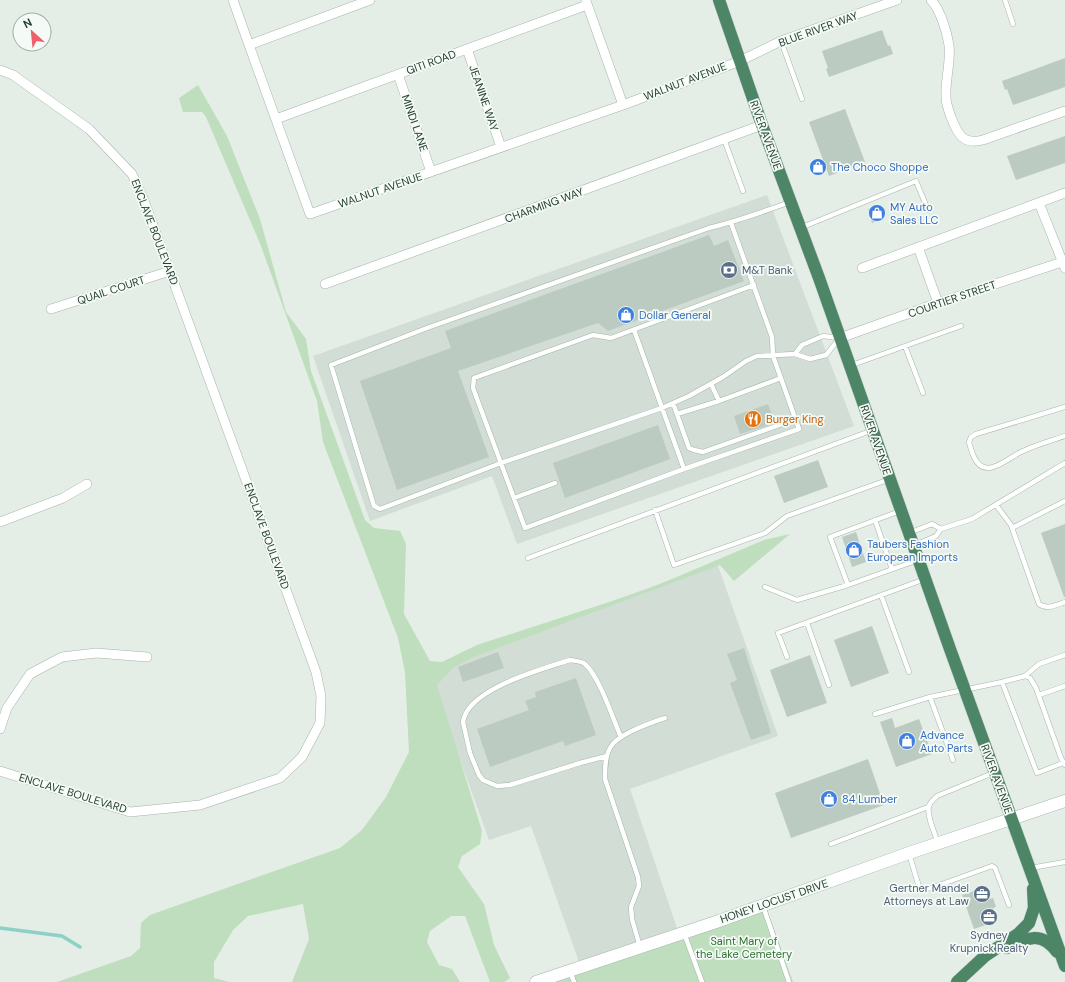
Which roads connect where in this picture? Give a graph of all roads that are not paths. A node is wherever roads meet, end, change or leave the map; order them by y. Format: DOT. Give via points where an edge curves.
graph roads {
  1 [pos="233,0"];
  2 [pos="370,0"];
  3 [pos="718,0"];
  4 [pos="897,0"];
  5 [pos="931,0"];
  6 [pos="1005,0"];
  7 [pos="586,3"];
  8 [pos="1013,24"];
  9 [pos="781,41"];
  10 [pos="249,45"];
  11 [pos="467,49"];
  12 [pos="740,61"];
  13 [pos="0,70"];
  14 [pos="398,74"];
  15 [pos="802,99"];
  16 [pos="622,105"];
  17 [pos="1065,111"];
  18 [pos="276,119"];
  19 [pos="762,125"];
  20 [pos="724,139"];
  21 [pos="501,147"];
  22 [pos="432,172"];
  23 [pos="743,191"];
  24 [pos="1065,193"];
  25 [pos="790,201"];
  26 [pos="1039,203"];
  27 [pos="928,210"];
  28 [pos="731,223"];
  29 [pos="800,228"];
  30 [pos="918,247"];
  31 [pos="1064,264"];
  32 [pos="862,268"];
  33 [pos="170,271"];
  34 [pos="325,284"];
  35 [pos="754,285"];
  36 [pos="938,303"];
  37 [pos="51,309"];
  38 [pos="961,326"];
  39 [pos="634,330"];
  40 [pos="840,338"];
  41 [pos="905,346"];
  42 [pos="795,354"];
  43 [pos="773,356"];
  44 [pos="850,366"];
  45 [pos="781,378"];
  46 [pos="711,384"];
  47 [pos="923,393"];
  48 [pos="719,401"];
  49 [pos="673,403"];
  50 [pos="1065,407"];
  51 [pos="662,408"];
  52 [pos="677,414"];
  53 [pos="796,419"];
  54 [pos="873,430"];
  55 [pos="1065,436"];
  56 [pos="501,463"];
  57 [pos="1065,463"];
  58 [pos="684,469"];
  59 [pos="890,479"];
  60 [pos="555,483"];
  61 [pos="88,484"];
  62 [pos="514,498"];
  63 [pos="1065,502"];
  64 [pos="996,505"];
  65 [pos="655,510"];
  66 [pos="901,511"];
  67 [pos="875,520"];
  68 [pos="0,522"];
  69 [pos="1012,528"];
  70 [pos="941,529"];
  71 [pos="909,533"];
  72 [pos="913,545"];
  73 [pos="528,558"];
  74 [pos="918,560"];
  75 [pos="892,569"];
  76 [pos="925,579"];
  77 [pos="848,585"];
  78 [pos="765,587"];
  79 [pos="880,595"];
  80 [pos="1065,602"];
  81 [pos="807,623"];
  82 [pos="1065,655"];
  83 [pos="147,657"];
  84 [pos="787,657"];
  85 [pos="908,672"];
  86 [pos="1025,676"];
  87 [pos="1002,682"];
  88 [pos="829,685"];
  89 [pos="1065,686"];
  90 [pos="965,690"];
  91 [pos="1039,695"];
  92 [pos="930,697"];
  93 [pos="875,714"];
  94 [pos="665,718"];
  95 [pos="0,729"];
  96 [pos="621,737"];
  97 [pos="607,756"];
  98 [pos="953,760"];
  99 [pos="1064,764"];
  100 [pos="0,771"];
  101 [pos="995,772"];
  102 [pos="1065,801"];
  103 [pos="928,807"];
  104 [pos="1012,818"];
  105 [pos="939,843"];
  106 [pos="832,844"];
  107 [pos="909,853"];
  108 [pos="1064,864"];
  109 [pos="1029,868"];
  110 [pos="1033,880"];
  111 [pos="762,905"];
  112 [pos="1009,905"];
  113 [pos="684,932"];
  114 [pos="640,947"];
  115 [pos="1064,963"];
  116 [pos="572,976"];
  117 [pos="536,982"];
  118 [pos="702,982"];
  119 [pos="789,982"];
  120 [pos="957,982"];
  121 [pos="964,982"];
  1 -- 10 [label="street, WALNUT AVENUE"];
  2 -- 10 [label="street"];
  3 -- 12 [label="highway, RIVER AVENUE"];
  4 -- 9 [label="street, BLUE RIVER WAY"];
  5 -- 17 [label="street" via="937,8 947,37 947,104 956,132 962,137 968,141 983,140"];
  6 -- 8 [label="lane"];
  7 -- 11 [label="street, GITI ROAD"];
  7 -- 16 [label="street"];
  9 -- 12 [label="street, BLUE RIVER WAY"];
  9 -- 15 [label="lane"];
  10 -- 18 [label="street, WALNUT AVENUE"];
  11 -- 14 [label="street, GITI ROAD"];
  11 -- 21 [label="street, JEANINE WAY"];
  12 -- 16 [label="street, WALNUT AVENUE"];
  12 -- 19 [label="highway, RIVER AVENUE"];
  13 -- 33 [label="street, ENCLAVE BOULEVARD" via="13,75 89,129 132,174"];
  14 -- 18 [label="street, GITI ROAD"];
  14 -- 22 [label="street, MINDI LANE"];
  16 -- 21 [label="street, WALNUT AVENUE"];
  18 -- 22 [label="street, WALNUT AVENUE" via="310,214"];
  19 -- 20 [label="street, CHARMING WAY"];
  19 -- 25 [label="highway, RIVER AVENUE"];
  20 -- 23 [label="lane"];
  20 -- 34 [label="street, CHARMING WAY"];
  21 -- 22 [label="street, WALNUT AVENUE"];
  24 -- 26 [label="street"];
  25 -- 28 [label="lane"];
  25 -- 29 [label="highway, RIVER AVENUE"];
  26 -- 30 [label="street"];
  26 -- 31 [label="street"];
  27 -- 29 [label="lane" via="916,181"];
  28 -- 35 [label="lane"];
  28 -- 56 [label="lane" via="709,228 427,328 331,365 374,506 380,509"];
  29 -- 40 [label="highway, RIVER AVENUE"];
  30 -- 32 [label="street"];
  30 -- 36 [label="street"];
  31 -- 36 [label="street, COURTIER STREET"];
  33 -- 37 [label="street, QUAIL COURT"];
  33 -- 100 [label="street, ENCLAVE BOULEVARD" via="316,672 321,696 320,723 302,757 280,778 200,806 130,812"];
  35 -- 39 [label="lane"];
  35 -- 43 [label="lane" via="772,337"];
  36 -- 40 [label="street, COURTIER STREET"];
  38 -- 41 [label="lane"];
  39 -- 51 [label="lane"];
  39 -- 56 [label="lane" via="612,338 593,335 474,378 473,388"];
  40 -- 42 [label="lane" via="823,336 802,345"];
  40 -- 42 [label="lane" via="826,355 810,359"];
  40 -- 44 [label="highway, RIVER AVENUE"];
  41 -- 44 [label="lane"];
  41 -- 47 [label="lane"];
  42 -- 43 [label="lane"];
  43 -- 45 [label="lane"];
  43 -- 46 [label="lane" via="758,356 746,361"];
  44 -- 54 [label="highway, RIVER AVENUE"];
  45 -- 48 [label="lane"];
  45 -- 53 [label="lane"];
  46 -- 48 [label="lane"];
  46 -- 49 [label="lane"];
  48 -- 52 [label="lane"];
  49 -- 51 [label="lane"];
  49 -- 52 [label="lane"];
  50 -- 55 [label="lane" via="976,434 969,442 977,463 989,468 1021,451"];
  51 -- 56 [label="lane"];
  51 -- 58 [label="lane"];
  52 -- 53 [label="lane" via="689,448 703,452"];
  53 -- 58 [label="lane" via="799,429"];
  54 -- 59 [label="highway, RIVER AVENUE"];
  54 -- 65 [label="lane"];
  56 -- 62 [label="lane"];
  57 -- 64 [label="lane"];
  58 -- 62 [label="lane" via="525,528"];
  59 -- 65 [label="lane" via="787,516 765,533 674,565"];
  59 -- 66 [label="highway, RIVER AVENUE"];
  60 -- 62 [label="lane"];
  61 -- 68 [label="street" via="64,498"];
  63 -- 69 [label="lane"];
  64 -- 69 [label="lane"];
  64 -- 70 [label="lane" via="972,519"];
  65 -- 73 [label="lane"];
  66 -- 67 [label="lane"];
  66 -- 71 [label="highway, RIVER AVENUE"];
  67 -- 75 [label="lane"];
  67 -- 77 [label="lane" via="830,536"];
  69 -- 80 [label="lane" via="1039,604 1050,607"];
  70 -- 71 [label="lane" via="932,524"];
  70 -- 72 [label="lane" via="936,536"];
  71 -- 72 [label="highway, RIVER AVENUE"];
  72 -- 74 [label="highway, RIVER AVENUE"];
  74 -- 75 [label="lane"];
  74 -- 76 [label="highway, RIVER AVENUE"];
  75 -- 77 [label="lane"];
  76 -- 79 [label="lane"];
  76 -- 90 [label="highway, RIVER AVENUE"];
  77 -- 78 [label="lane" via="797,600"];
  79 -- 81 [label="lane"];
  79 -- 85 [label="lane"];
  81 -- 84 [label="lane" via="778,633"];
  81 -- 88 [label="lane"];
  82 -- 86 [label="lane" via="1039,664"];
  83 -- 95 [label="street" via="96,653 62,657 30,674 7,708"];
  86 -- 87 [label="lane"];
  86 -- 91 [label="lane" via="1034,683"];
  87 -- 90 [label="lane"];
  87 -- 99 [label="lane" via="1037,773"];
  89 -- 91 [label="lane"];
  90 -- 92 [label="lane"];
  90 -- 101 [label="highway, RIVER AVENUE"];
  91 -- 99 [label="lane"];
  92 -- 93 [label="lane"];
  92 -- 98 [label="lane"];
  94 -- 96 [label="lane"];
  96 -- 97 [label="lane" via="610,747"];
  96 -- 97 [label="lane" via="596,678 584,663 570,660 501,684 477,700 463,718 470,753 479,775 483,780 497,786 510,785"];
  97 -- 114 [label="lane" via="605,779 638,877 638,886 631,907"];
  101 -- 103 [label="lane" via="937,796"];
  101 -- 104 [label="highway, RIVER AVENUE"];
  102 -- 104 [label="street, HONEY LOCUST DRIVE"];
  103 -- 105 [label="lane" via="928,814"];
  103 -- 106 [label="lane"];
  104 -- 105 [label="street, HONEY LOCUST DRIVE"];
  104 -- 109 [label="highway, RIVER AVENUE"];
  105 -- 107 [label="street, HONEY LOCUST DRIVE"];
  107 -- 111 [label="street, HONEY LOCUST DRIVE"];
  107 -- 112 [label="lane" via="919,887 923,889 992,866 996,868"];
  108 -- 109 [label="lane"];
  109 -- 110 [label="highway, RIVER AVENUE"];
  110 -- 115 [label="highway" via="1060,946"];
  110 -- 120 [label="highway" via="1034,908 1029,923 1018,934 985,956"];
  111 -- 113 [label="street, HONEY LOCUST DRIVE"];
  111 -- 119 [label="lane"];
  113 -- 114 [label="street, HONEY LOCUST DRIVE"];
  113 -- 118 [label="lane"];
  114 -- 116 [label="street, HONEY LOCUST DRIVE"];
  115 -- 121 [label="highway" via="1050,943 1039,938 1031,938 1000,952"];
  116 -- 117 [label="street, HONEY LOCUST DRIVE"];
}
